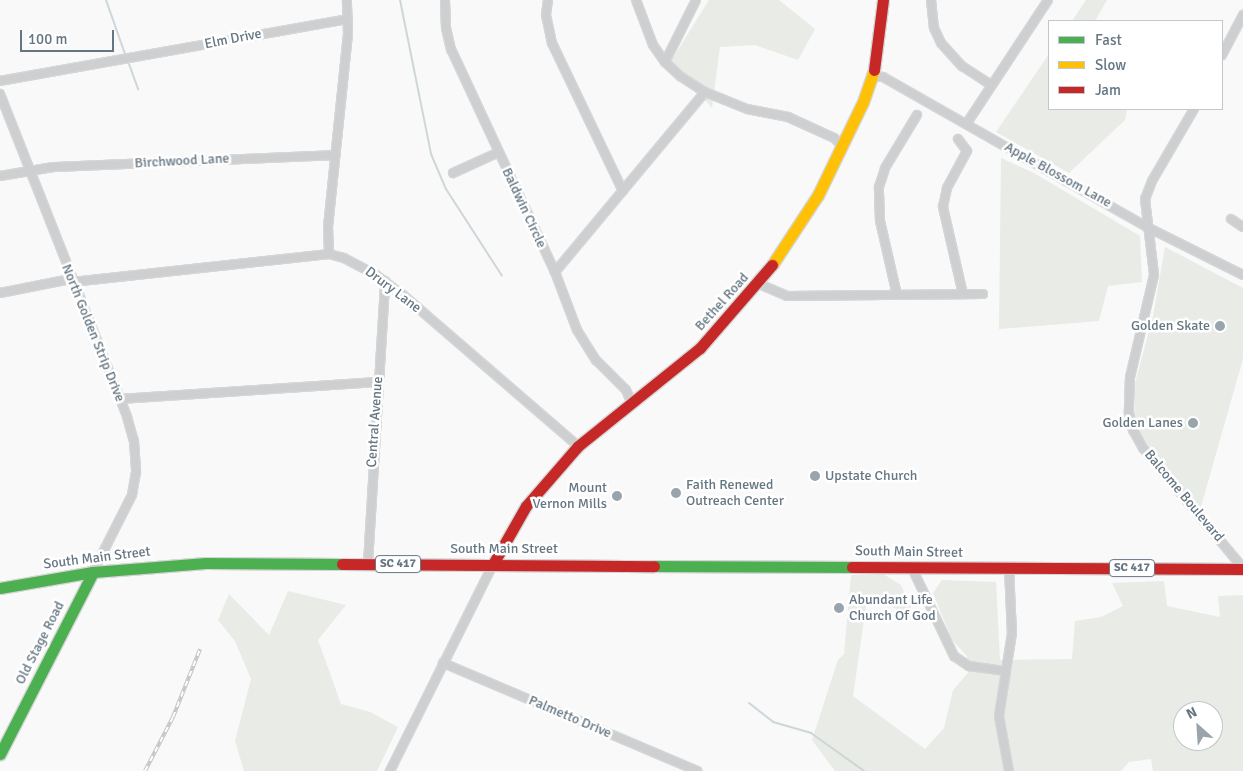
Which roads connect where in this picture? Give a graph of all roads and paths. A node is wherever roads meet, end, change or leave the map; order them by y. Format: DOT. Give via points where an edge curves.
graph roads {
  1 [pos="347,0"];
  2 [pos="445,0"];
  3 [pos="548,0"];
  4 [pos="636,0"];
  5 [pos="696,0"];
  6 [pos="883,0"];
  7 [pos="931,0"];
  8 [pos="1047,0"];
  9 [pos="1243,15"];
  10 [pos="348,19"];
  11 [pos="1223,54"];
  12 [pos="665,62"];
  13 [pos="872,76"];
  14 [pos="0,82"];
  15 [pos="991,85"];
  16 [pos="705,92"];
  17 [pos="0,94"];
  18 [pos="1193,110"];
  19 [pos="917,115"];
  20 [pos="967,123"];
  21 [pos="958,139"];
  22 [pos="842,146"];
  23 [pos="497,153"];
  24 [pos="334,155"];
  25 [pos="29,170"];
  26 [pos="453,173"];
  27 [pos="0,176"];
  28 [pos="623,191"];
  29 [pos="1231,219"];
  30 [pos="1243,226"];
  31 [pos="1147,227"];
  32 [pos="329,254"];
  33 [pos="554,272"];
  34 [pos="1243,275"];
  35 [pos="72,280"];
  36 [pos="385,282"];
  37 [pos="759,284"];
  38 [pos="0,293"];
  39 [pos="963,294"];
  40 [pos="983,294"];
  41 [pos="897,295"];
  42 [pos="377,382"];
  43 [pos="120,399"];
  44 [pos="631,401"];
  45 [pos="578,446"];
  46 [pos="368,563"];
  47 [pos="493,564"];
  48 [pos="912,568"];
  49 [pos="1009,568"];
  50 [pos="1243,568"];
  51 [pos="94,572"];
  52 [pos="0,588"];
  53 [pos="443,663"];
  54 [pos="1006,671"];
  55 [pos="0,754"];
  56 [pos="390,771"];
  57 [pos="697,771"];
  58 [pos="1009,771"];
  1 -- 10 [label="street"];
  2 -- 23 [label="street, Baldwin Circle" via="450,44"];
  3 -- 28 [label="street" via="546,15 552,43"];
  4 -- 12 [label="street" via="654,46"];
  5 -- 12 [label="street" via="677,44"];
  6 -- 13 [label="main road, Bethel Road"];
  7 -- 15 [label="street" via="934,28 941,44 962,66"];
  8 -- 15 [label="street"];
  9 -- 11 [label="street"];
  10 -- 14 [label="street, Elm Drive"];
  10 -- 24 [label="street"];
  12 -- 16 [label="street"];
  13 -- 20 [label="street, Apple Blossom Lane" via="883,77"];
  13 -- 22 [label="main road, Bethel Road"];
  15 -- 20 [label="street"];
  16 -- 22 [label="street" via="748,109 788,117 834,138"];
  16 -- 28 [label="street"];
  17 -- 25 [label="street, North Golden Strip Drive"];
  18 -- 31 [label="street, Balcome Boulevard" via="1149,188 1144,210"];
  19 -- 41 [label="street" via="885,168 879,187 880,221"];
  20 -- 31 [label="street, Apple Blossom Lane"];
  21 -- 39 [label="street" via="968,151 947,188 943,207"];
  22 -- 37 [label="main road, Bethel Road" via="799,228"];
  23 -- 26 [label="street"];
  23 -- 33 [label="street, Baldwin Circle"];
  24 -- 25 [label="street, Birchwood Lane"];
  24 -- 32 [label="street"];
  25 -- 27 [label="street, Birchwood Lane"];
  25 -- 35 [label="street, North Golden Strip Drive"];
  28 -- 33 [label="street"];
  29 -- 30 [label="street"];
  31 -- 34 [label="street, Apple Blossom Lane"];
  31 -- 50 [label="street, Balcome Boulevard" via="1154,275 1130,377 1131,424 1143,448"];
  32 -- 35 [label="street, Drury Lane"];
  32 -- 36 [label="street, Drury Lane" via="364,267"];
  33 -- 44 [label="street, Baldwin Circle" via="577,330 596,360 626,390"];
  35 -- 38 [label="street, Drury Lane"];
  35 -- 43 [label="street, North Golden Strip Drive"];
  36 -- 42 [label="street, Central Avenue"];
  36 -- 45 [label="street, Drury Lane"];
  37 -- 41 [label="street" via="787,296"];
  37 -- 44 [label="main road, Bethel Road" via="700,348"];
  39 -- 40 [label="street"];
  39 -- 41 [label="street"];
  42 -- 43 [label="street"];
  42 -- 46 [label="street, Central Avenue"];
  43 -- 51 [label="street, North Golden Strip Drive" via="134,441 135,481 127,509"];
  44 -- 45 [label="main road, Bethel Road"];
  45 -- 47 [label="main road, Bethel Road" via="526,506"];
  46 -- 47 [label="main road, South Main Street / SC 417"];
  46 -- 51 [label="main road, South Main Street / SC 417" via="206,563"];
  47 -- 48 [label="main road, South Main Street / SC 417"];
  47 -- 53 [label="street"];
  48 -- 49 [label="main road, South Main Street / SC 417"];
  48 -- 54 [label="street" via="954,656 969,666"];
  49 -- 50 [label="main road, SC 417"];
  49 -- 54 [label="street" via="1012,634"];
  51 -- 52 [label="main road, South Main Street / SC 417"];
  51 -- 55 [label="main road, Old Stage Road"];
  53 -- 56 [label="street"];
  53 -- 57 [label="street, Palmetto Drive"];
  54 -- 58 [label="street" via="999,716"];
}
